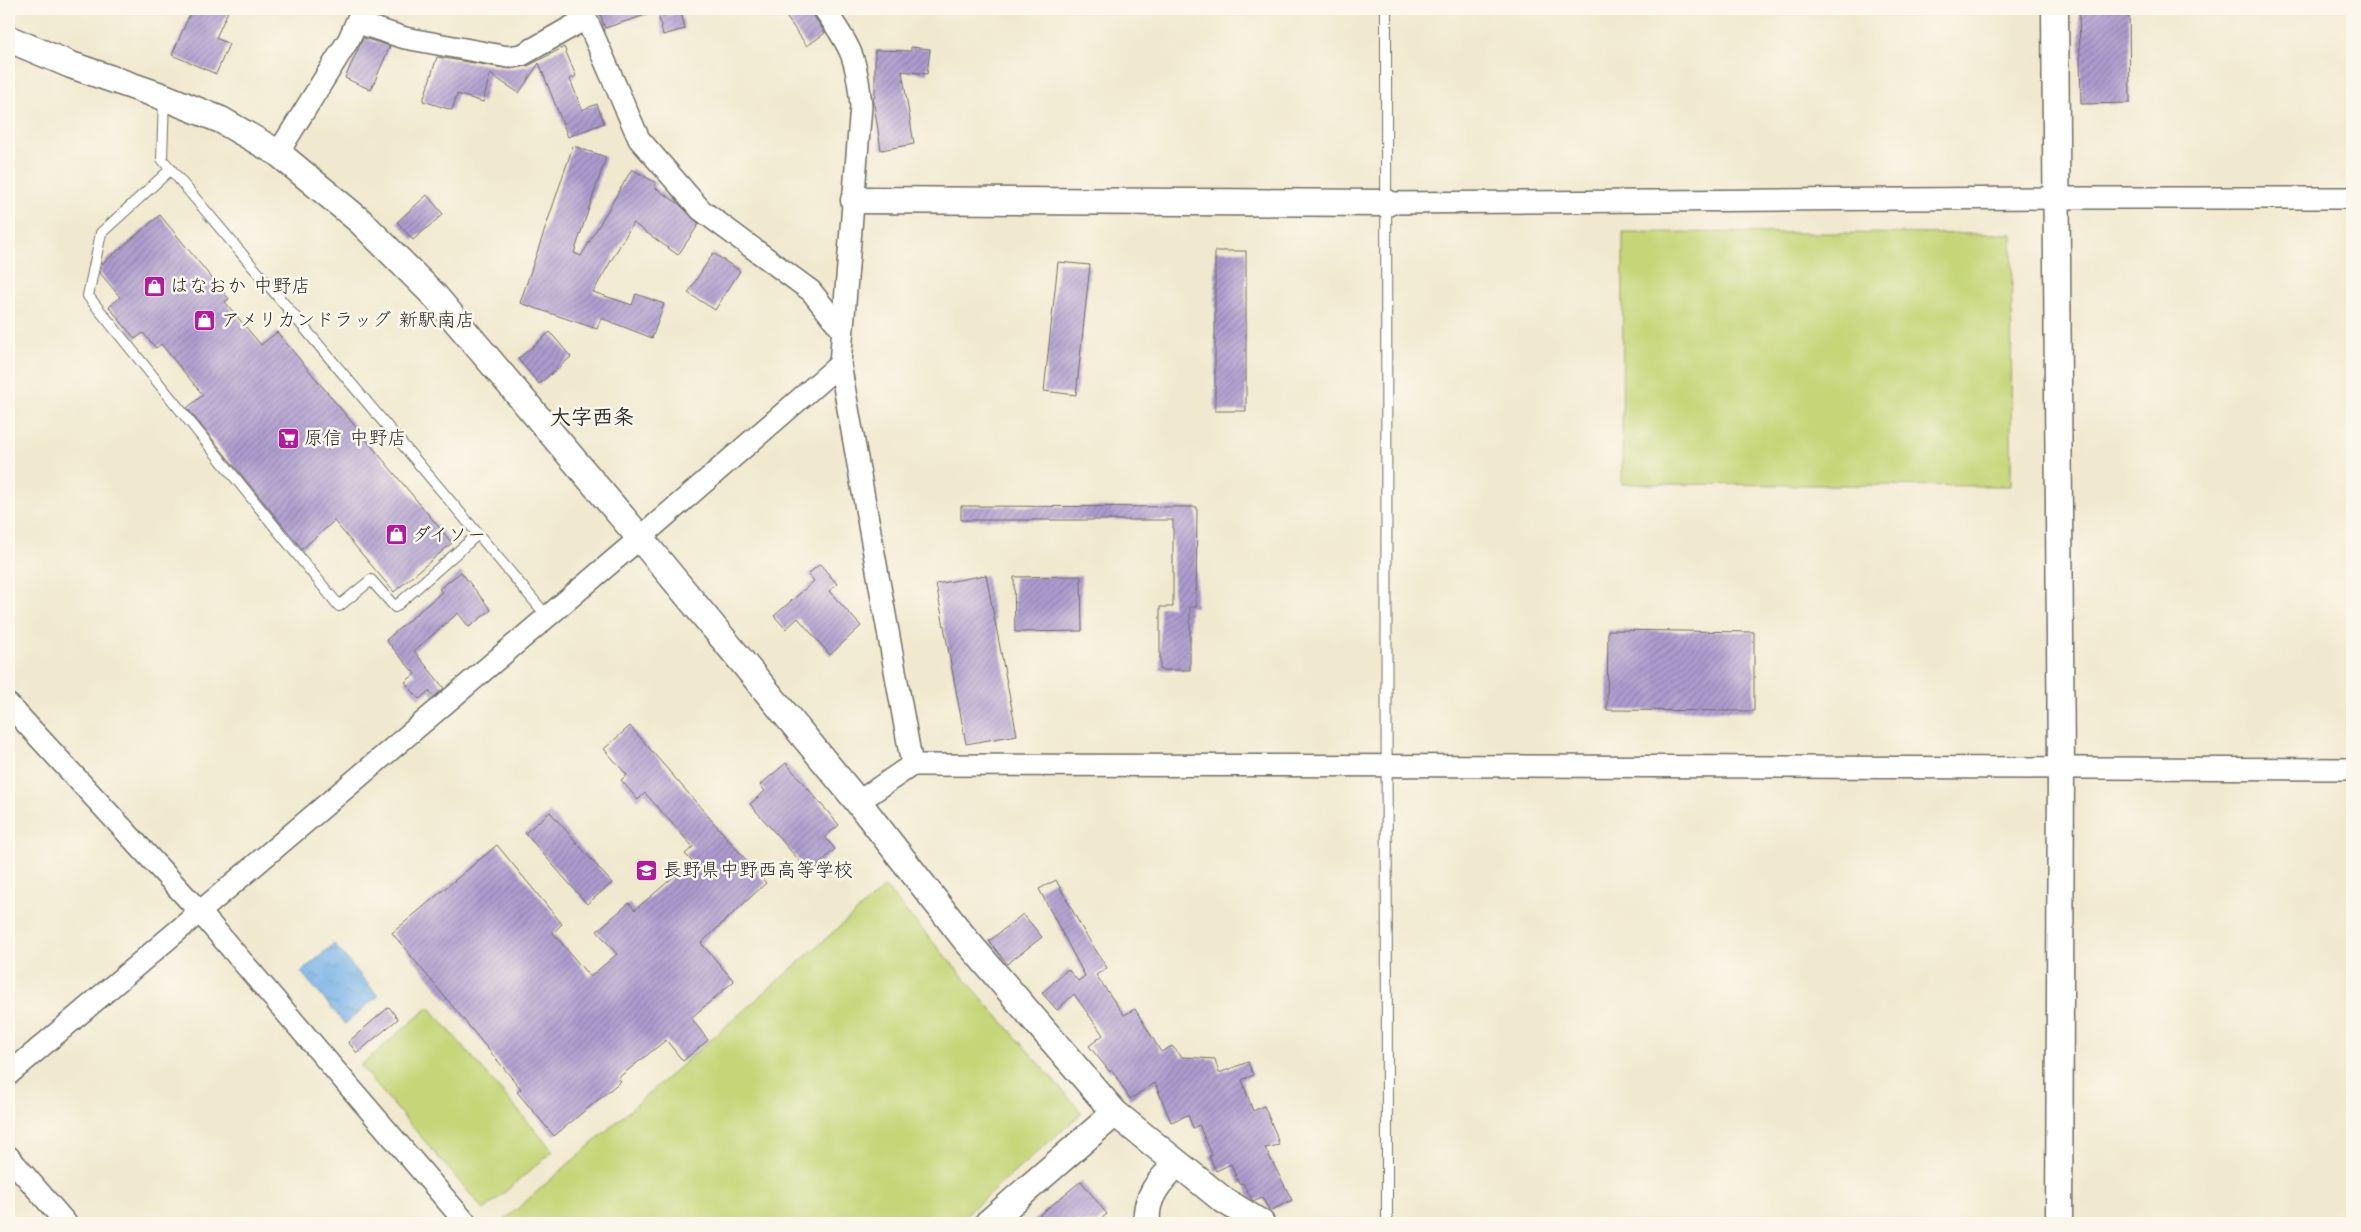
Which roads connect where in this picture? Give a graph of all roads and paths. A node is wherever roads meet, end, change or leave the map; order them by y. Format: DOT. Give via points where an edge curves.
graph roads {
  1 [pos="824,9"];
  2 [pos="1386,9"];
  3 [pos="2055,9"];
  4 [pos="584,14"];
  5 [pos="360,16"];
  6 [pos="9,39"];
  7 [pos="164,97"];
  8 [pos="278,153"];
  9 [pos="170,169"];
  10 [pos="2056,198"];
  11 [pos="2352,198"];
  12 [pos="854,200"];
  13 [pos="1387,203"];
  14 [pos="842,330"];
  15 [pos="840,364"];
  16 [pos="478,534"];
  17 [pos="640,538"];
  18 [pos="547,616"];
  19 [pos="9,705"];
  20 [pos="912,765"];
  21 [pos="2061,766"];
  22 [pos="1387,767"];
  23 [pos="2352,769"];
  24 [pos="858,802"];
  25 [pos="199,911"];
  26 [pos="9,1074"];
  27 [pos="1115,1113"];
  28 [pos="9,1157"];
  29 [pos="1177,1164"];
  30 [pos="66,1223"];
  31 [pos="466,1223"];
  32 [pos="988,1223"];
  33 [pos="1147,1223"];
  34 [pos="1261,1223"];
  35 [pos="1387,1223"];
  36 [pos="2059,1223"];
  1 -- 12 [label="street" via="848,44 858,72 861,106"];
  2 -- 13 [label="lane"];
  3 -- 10 [label="street"];
  4 -- 5 [label="street" via="522,55 508,57 405,38"];
  4 -- 14 [label="street" via="638,139 701,210 812,291"];
  5 -- 8 [label="street"];
  6 -- 7 [label="street" via="70,65"];
  7 -- 8 [label="street" via="221,120"];
  7 -- 9 [label="lane" via="162,159"];
  8 -- 17 [label="street" via="360,221 435,296"];
  9 -- 16 [label="lane"];
  9 -- 16 [label="lane" via="101,233 88,296 339,606 371,580 395,607"];
  10 -- 11 [label="street"];
  10 -- 13 [label="street"];
  10 -- 21 [label="street"];
  12 -- 13 [label="street"];
  12 -- 14 [label="street"];
  13 -- 22 [label="lane"];
  14 -- 15 [label="street"];
  15 -- 17 [label="street"];
  15 -- 20 [label="street"];
  16 -- 18 [label="lane"];
  17 -- 18 [label="street"];
  17 -- 24 [label="street"];
  18 -- 25 [label="street"];
  19 -- 25 [label="street"];
  20 -- 22 [label="street"];
  20 -- 24 [label="street"];
  21 -- 22 [label="street"];
  21 -- 23 [label="street"];
  21 -- 36 [label="street"];
  22 -- 35 [label="lane"];
  24 -- 27 [label="street" via="965,939"];
  25 -- 26 [label="street"];
  25 -- 31 [label="street"];
  27 -- 29 [label="street"];
  27 -- 32 [label="street"];
  28 -- 30 [label="street"];
  29 -- 33 [label="street" via="1157,1182 1146,1213"];
  29 -- 34 [label="street" via="1222,1199"];
}
